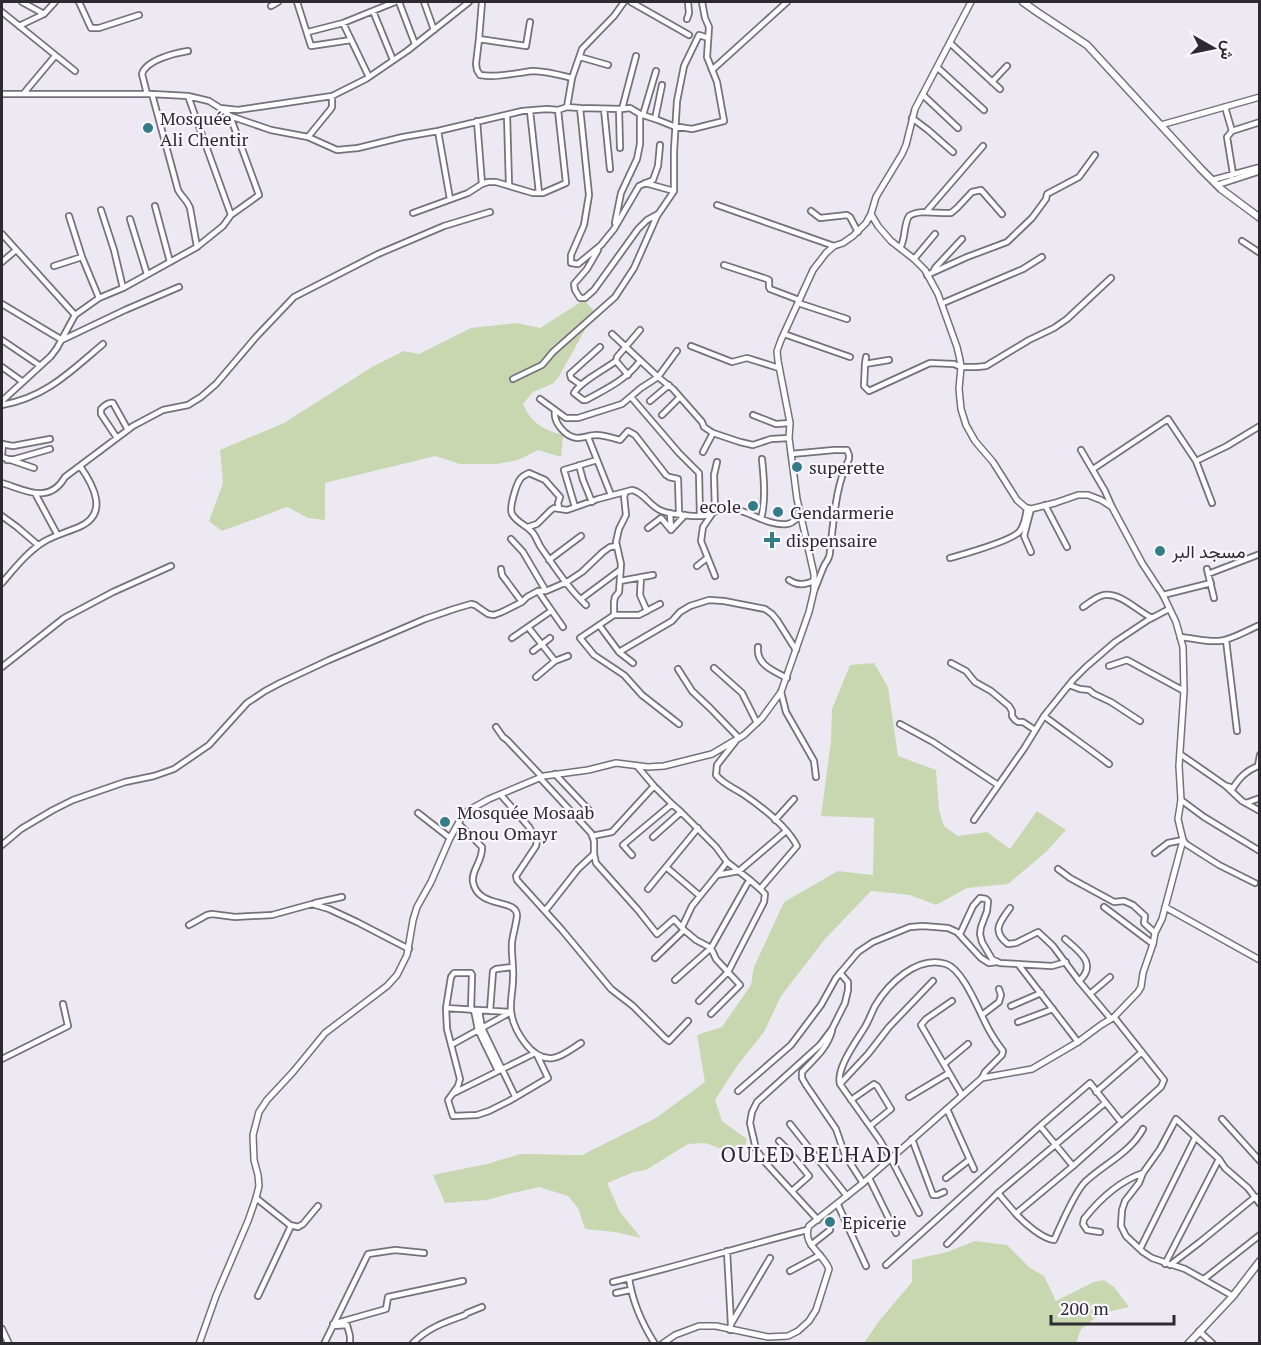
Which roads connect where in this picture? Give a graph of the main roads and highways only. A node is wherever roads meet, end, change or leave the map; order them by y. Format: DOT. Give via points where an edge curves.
graph roads {
  1 [pos="1023,2"];
  2 [pos="1260,218"];
  3 [pos="1260,1261"];
  4 [pos="1188,1344"];
  1 -- 2 [label="main road" via="1087,45 1214,183"];
  3 -- 4 [label="main road"];
}
